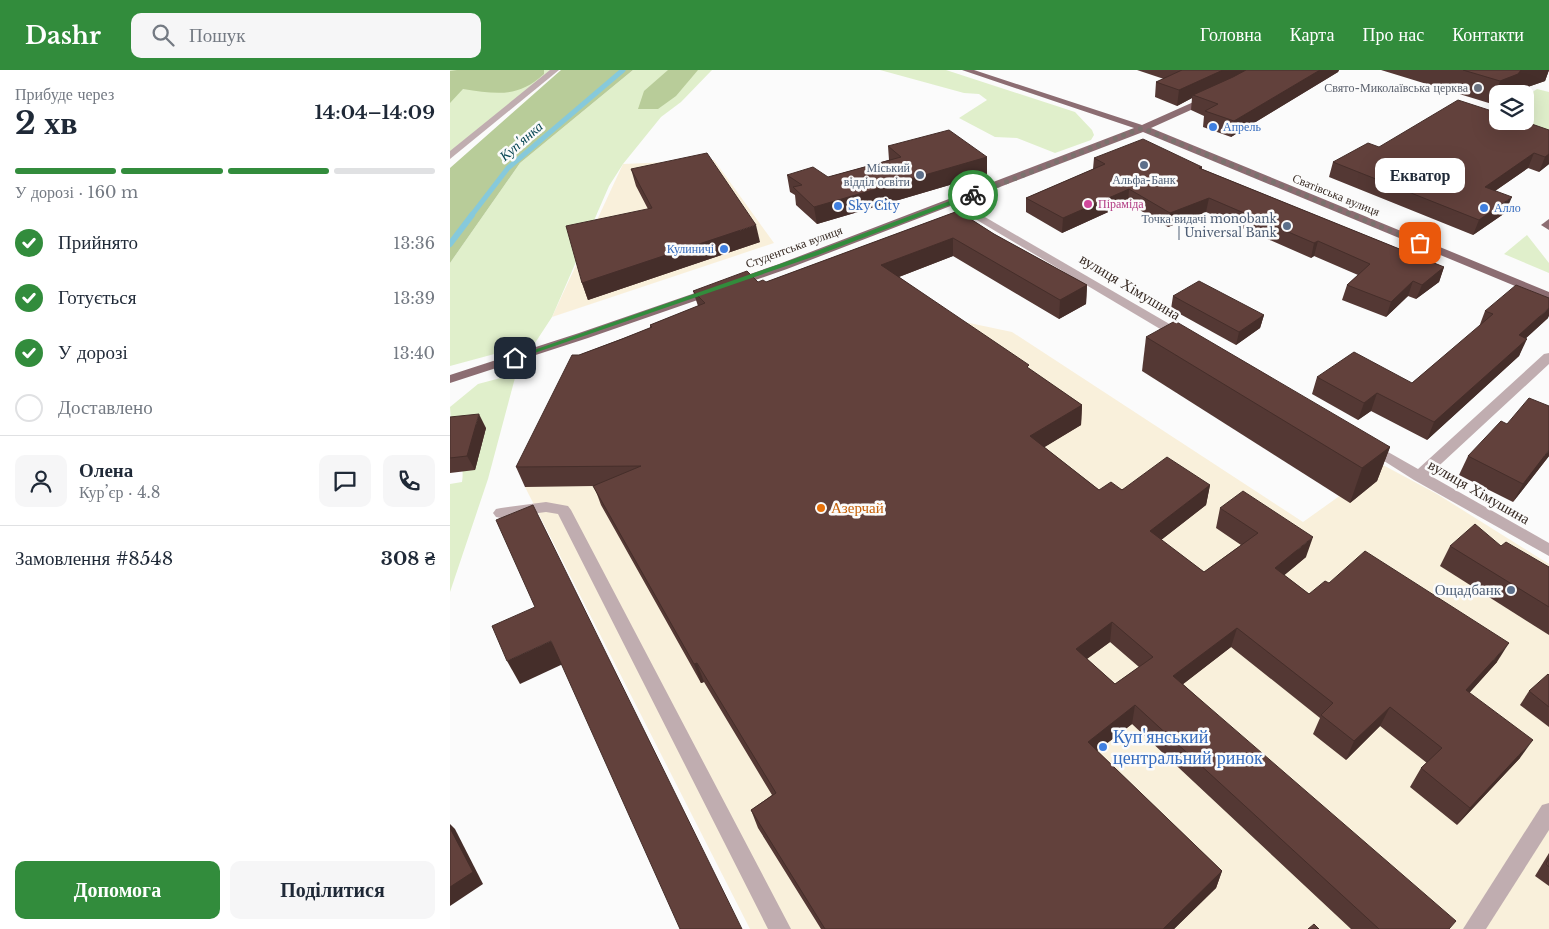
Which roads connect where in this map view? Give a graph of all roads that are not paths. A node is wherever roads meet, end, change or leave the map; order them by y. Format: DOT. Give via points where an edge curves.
graph roads {
  1 [pos="555,70"];
  2 [pos="966,70"];
  3 [pos="1216,95"];
  4 [pos="1142,128"];
  5 [pos="450,156"];
  6 [pos="954,202"];
  7 [pos="1549,222"];
  8 [pos="1549,228"];
  9 [pos="1549,296"];
  10 [pos="1196,345"];
  11 [pos="1549,357"];
  12 [pos="450,379"];
  13 [pos="1357,440"];
  14 [pos="1419,476"];
  15 [pos="501,513"];
  16 [pos="1549,550"];
  17 [pos="1549,812"];
  18 [pos="780,929"];
  19 [pos="1474,929"];
  1 -- 5 [label="street"];
  2 -- 4 [label="main road, Сватівська вулиця"];
  3 -- 4 [label="main road, Студентська вулиця"];
  4 -- 6 [label="main road, Студентська вулиця"];
  4 -- 9 [label="main road, Сватівська вулиця"];
  6 -- 10 [label="street, вулиця Хімушина"];
  6 -- 12 [label="main road, Студентська вулиця" via="613,326"];
  7 -- 8 [label="main road" via="1546,224"];
  11 -- 14 [label="street"];
  13 -- 14 [label="street, вулиця Хімушина"];
  14 -- 16 [label="street, вулиця Хімушина"];
  15 -- 18 [label="street" via="546,507 563,510"];
  17 -- 19 [label="street"];
}
